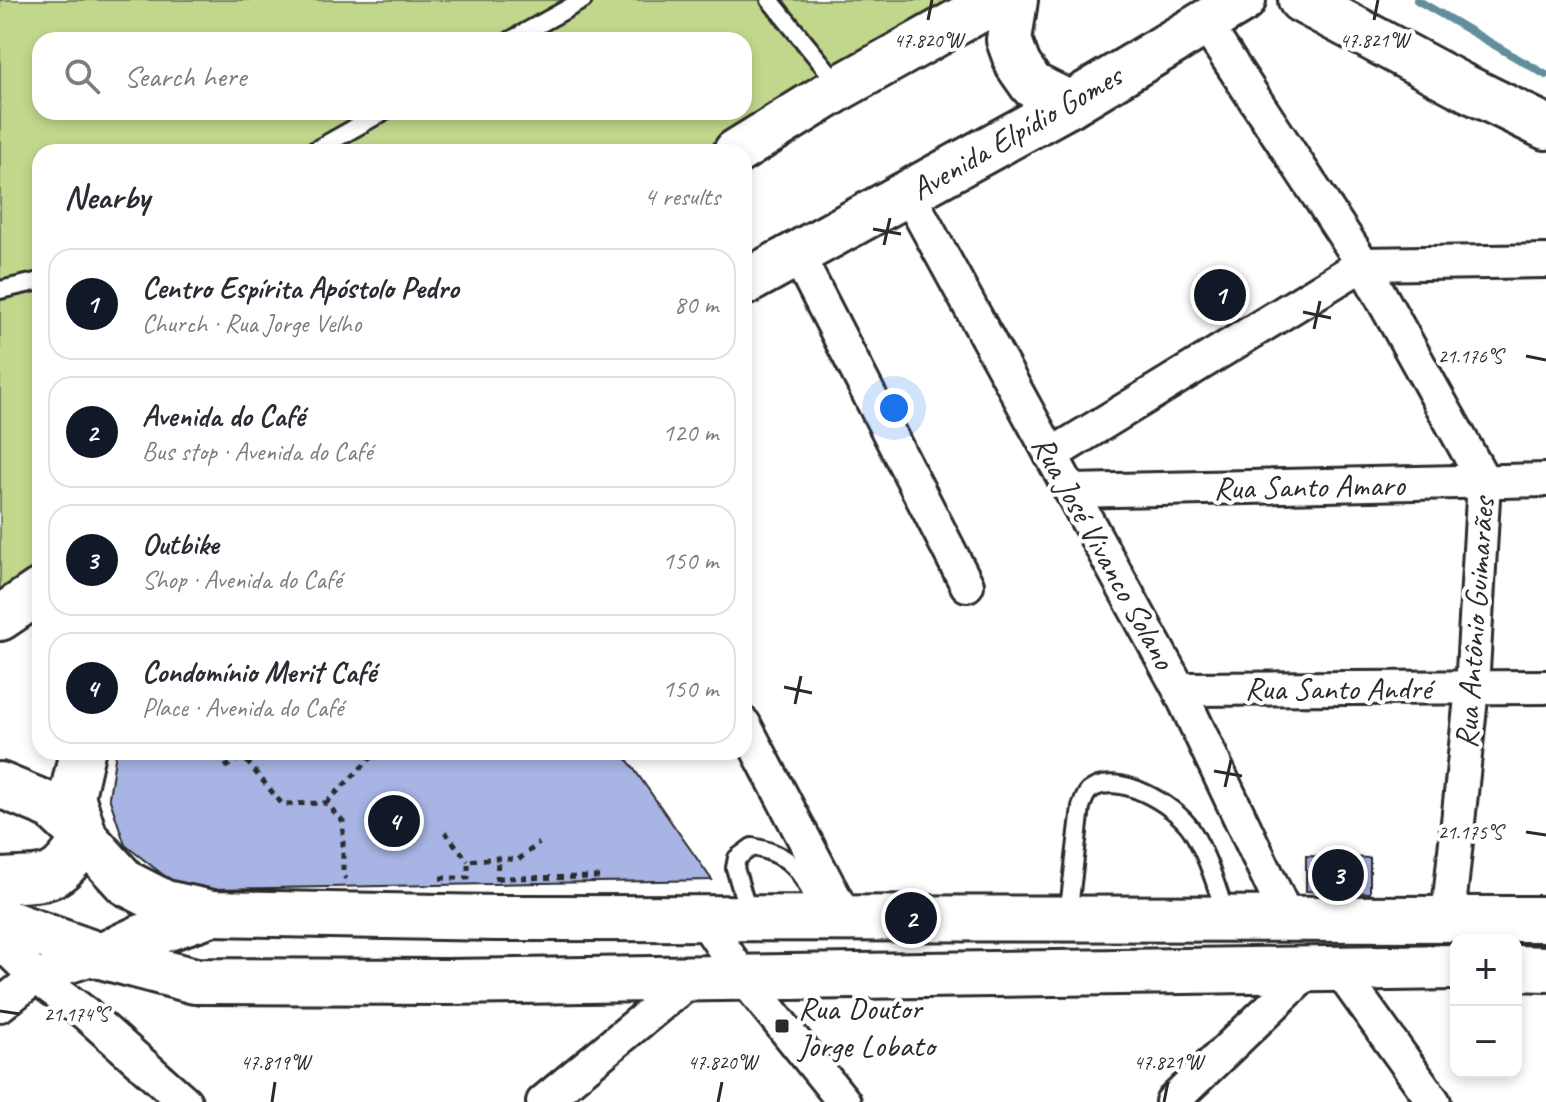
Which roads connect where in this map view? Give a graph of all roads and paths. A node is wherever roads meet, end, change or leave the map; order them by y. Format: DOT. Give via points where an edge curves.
graph roads {
  1 [pos="583,0"];
  2 [pos="770,0"];
  3 [pos="997,0"];
  4 [pos="1015,0"];
  5 [pos="1243,0"];
  6 [pos="1301,0"];
  7 [pos="1204,22"];
  8 [pos="525,32"];
  9 [pos="841,87"];
  10 [pos="1070,104"];
  11 [pos="369,120"];
  12 [pos="1546,127"];
  13 [pos="326,144"];
  14 [pos="749,144"];
  15 [pos="908,193"];
  16 [pos="797,254"];
  17 [pos="1546,261"];
  18 [pos="1363,264"];
  19 [pos="752,279"];
  20 [pos="32,283"];
  21 [pos="0,290"];
  22 [pos="1051,455"];
  23 [pos="1546,480"];
  24 [pos="1484,481"];
  25 [pos="1072,491"];
  26 [pos="967,585"];
  27 [pos="32,596"];
  28 [pos="0,618"];
  29 [pos="1546,687"];
  30 [pos="1472,688"];
  31 [pos="1179,689"];
  32 [pos="752,741"];
  33 [pos="80,760"];
  34 [pos="234,760"];
  35 [pos="246,760"];
  36 [pos="366,760"];
  37 [pos="225,767"];
  38 [pos="0,785"];
  39 [pos="326,803"];
  40 [pos="445,832"];
  41 [pos="85,838"];
  42 [pos="539,843"];
  43 [pos="468,861"];
  44 [pos="604,877"];
  45 [pos="437,878"];
  46 [pos="497,878"];
  47 [pos="361,879"];
  48 [pos="0,881"];
  49 [pos="212,913"];
  50 [pos="1226,917"];
  51 [pos="1287,917"];
  52 [pos="750,918"];
  53 [pos="835,918"];
  54 [pos="1068,918"];
  55 [pos="1448,918"];
  56 [pos="704,919"];
  57 [pos="1546,919"];
  58 [pos="0,920"];
  59 [pos="0,942"];
  60 [pos="101,956"];
  61 [pos="1450,967"];
  62 [pos="1325,968"];
  63 [pos="1522,968"];
  64 [pos="1546,969"];
  65 [pos="742,976"];
  66 [pos="36,977"];
  67 [pos="694,977"];
  68 [pos="0,1005"];
  69 [pos="185,1102"];
  70 [pos="543,1102"];
  71 [pos="844,1102"];
  72 [pos="1172,1102"];
  73 [pos="1434,1102"];
  1 -- 8 [label="lane"];
  2 -- 9 [label="lane"];
  3 -- 9 [label="main road"];
  4 -- 10 [label="main road" via="1009,40 1018,65 1032,85"];
  5 -- 7 [label="main road, Avenida Elpídio Gomes"];
  6 -- 12 [label="main road"];
  7 -- 10 [label="main road, Avenida Elpídio Gomes"];
  7 -- 18 [label="street, Rua Antônio Guimarães"];
  9 -- 14 [label="main road"];
  10 -- 15 [label="main road, Avenida Elpídio Gomes"];
  11 -- 13 [label="lane"];
  15 -- 16 [label="main road, Avenida Elpídio Gomes"];
  15 -- 22 [label="street, Rua José Vivanco Solano"];
  16 -- 19 [label="main road, Avenida Elpídio Gomes"];
  16 -- 26 [label="street"];
  17 -- 18 [label="street"];
  18 -- 22 [label="street"];
  18 -- 24 [label="street, Rua Antônio Guimarães"];
  20 -- 21 [label="lane"];
  22 -- 25 [label="street, Rua José Vivanco Solano"];
  23 -- 24 [label="street, Rua Santo Amaro"];
  24 -- 25 [label="street, Rua Santo Amaro"];
  24 -- 30 [label="street, Rua Antônio Guimarães"];
  25 -- 31 [label="street, Rua José Vivanco Solano"];
  27 -- 28 [label="main road"];
  29 -- 30 [label="street, Rua Santo André"];
  30 -- 31 [label="street, Rua Santo André"];
  30 -- 55 [label="street, Rua Antônio Guimarães"];
  31 -- 51 [label="street, Rua José Vivanco Solano"];
  32 -- 53 [label="street"];
  33 -- 41 [label="main road" via="72,796"];
  34 -- 37 [label="path"];
  35 -- 39 [label="path" via="282,804"];
  36 -- 39 [label="path"];
  38 -- 41 [label="main road" via="51,806"];
  39 -- 47 [label="path" via="343,821 345,879"];
  40 -- 43 [label="path"];
  41 -- 48 [label="main road" via="67,866 45,879"];
  41 -- 49 [label="main road" via="126,883 165,903"];
  42 -- 43 [label="path" via="518,860"];
  43 -- 45 [label="path" via="468,878"];
  44 -- 46 [label="path"];
  49 -- 56 [label="main road"];
  49 -- 60 [label="main road"];
  50 -- 51 [label="main road"];
  50 -- 54 [label="main road"];
  50 -- 54 [label="lane" via="1208,859 1189,826 1161,801 1122,784 1100,785 1087,793 1081,807"];
  51 -- 55 [label="main road"];
  52 -- 53 [label="main road"];
  52 -- 53 [label="lane" via="735,868 737,858 752,847 772,850 798,868"];
  52 -- 56 [label="main road"];
  53 -- 54 [label="main road"];
  55 -- 57 [label="main road"];
  56 -- 65 [label="street"];
  58 -- 60 [label="main road"];
  59 -- 66 [label="street"];
  60 -- 66 [label="street"];
  60 -- 67 [label="main road" via="195,981"];
  61 -- 62 [label="main road"];
  62 -- 65 [label="main road"];
  62 -- 72 [label="street"];
  62 -- 73 [label="street"];
  63 -- 64 [label="main road"];
  65 -- 67 [label="main road"];
  65 -- 71 [label="street"];
  66 -- 68 [label="street"];
  66 -- 69 [label="street"];
  67 -- 70 [label="street"];
}
